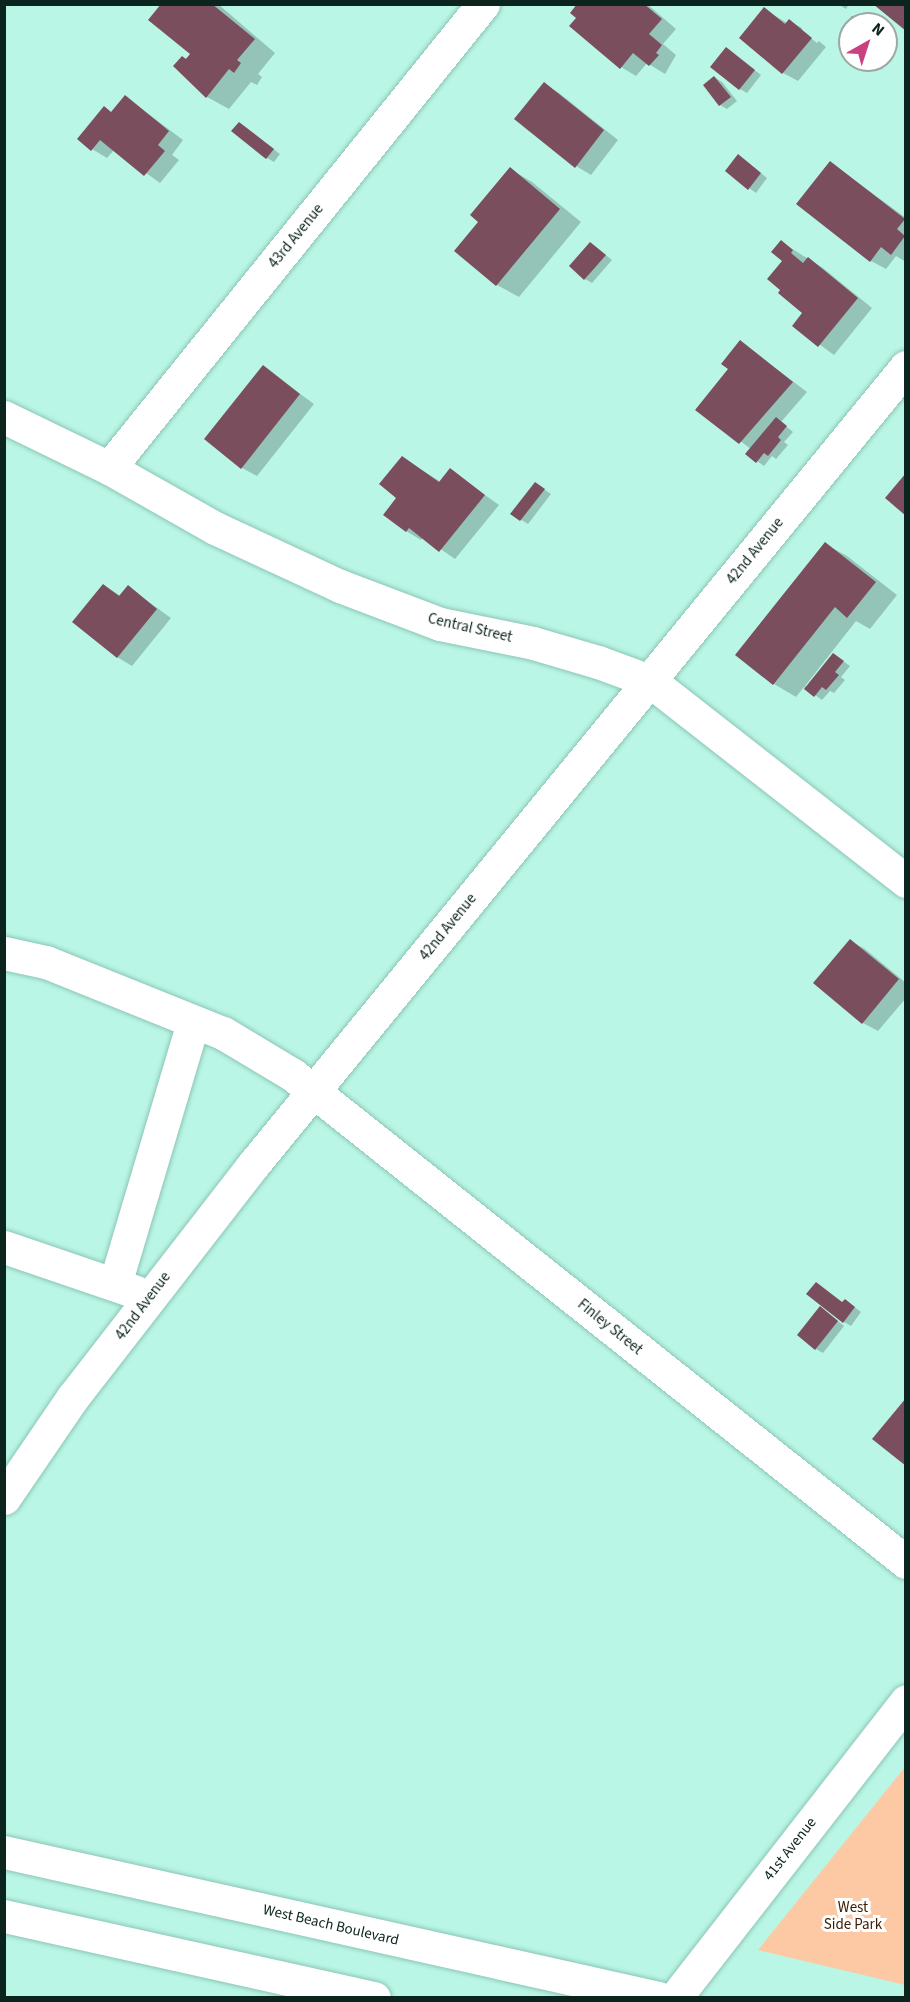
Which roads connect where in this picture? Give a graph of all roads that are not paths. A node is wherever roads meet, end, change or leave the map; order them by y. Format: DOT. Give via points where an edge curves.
graph roads {
  1 [pos="483,4"];
  2 [pos="906,367"];
  3 [pos="4,417"];
  4 [pos="109,468"];
  5 [pos="650,681"];
  6 [pos="906,881"];
  7 [pos="4,953"];
  8 [pos="193,1022"];
  9 [pos="314,1091"];
  10 [pos="4,1246"];
  11 [pos="115,1284"];
  12 [pos="150,1296"];
  13 [pos="4,1498"];
  14 [pos="906,1562"];
  15 [pos="906,1701"];
  16 [pos="4,1852"];
  17 [pos="4,1916"];
  18 [pos="374,1998"];
  19 [pos="658,1998"];
  20 [pos="675,1998"];
  1 -- 4 [label="street, 43rd Avenue"];
  2 -- 5 [label="street, 42nd Avenue"];
  3 -- 4 [label="street, Central Street"];
  4 -- 5 [label="street, Central Street" via="215,528 340,586 440,624 533,643"];
  5 -- 6 [label="street, Central Street"];
  5 -- 9 [label="street, 42nd Avenue"];
  7 -- 8 [label="street, Finley Street" via="46,962"];
  8 -- 9 [label="street, Finley Street" via="223,1033"];
  8 -- 11 [label="street"];
  9 -- 12 [label="street, 42nd Avenue"];
  9 -- 14 [label="street, Finley Street"];
  10 -- 11 [label="street"];
  11 -- 12 [label="street"];
  12 -- 13 [label="street, 42nd Avenue" via="73,1397"];
  15 -- 20 [label="street, 41st Avenue"];
  16 -- 19 [label="street, West Beach Boulevard"];
  17 -- 18 [label="street"];
}
